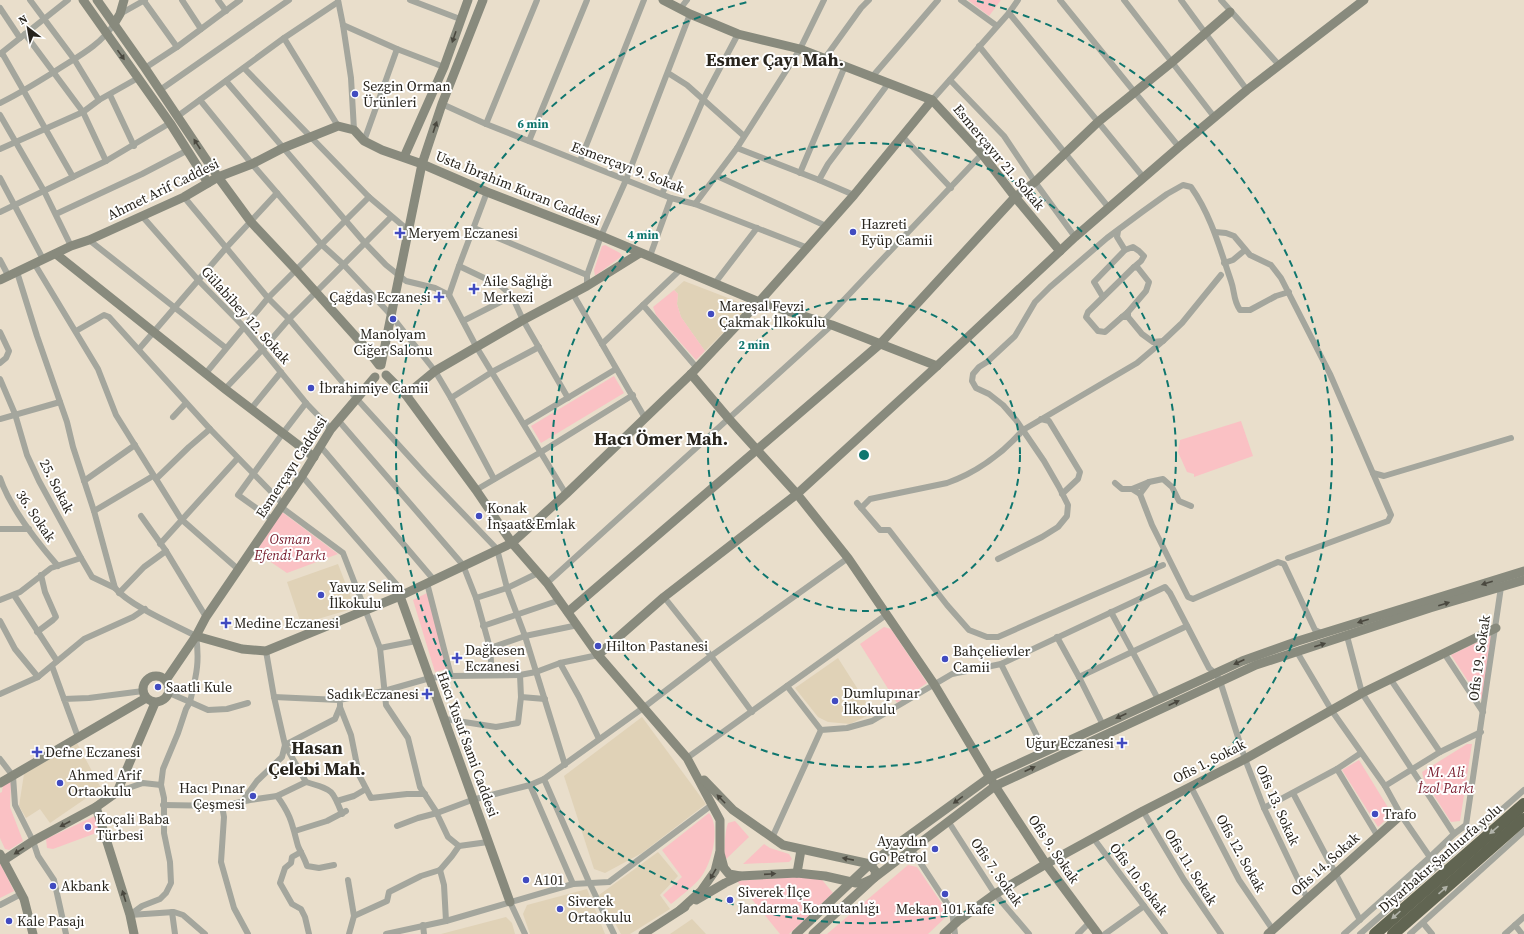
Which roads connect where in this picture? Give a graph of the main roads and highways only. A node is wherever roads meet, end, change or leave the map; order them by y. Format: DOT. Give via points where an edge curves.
graph roads {
  1 [pos="1524,804"];
  2 [pos="1524,819"];
  3 [pos="1375,934"];
  4 [pos="1393,934"];
  1 -- 3 [label="highway, Diyarbakır-Şanlıurfa yolu, one-way"];
  4 -- 2 [label="highway, Diyarbakır-Şanlıurfa yolu, one-way"];
}
